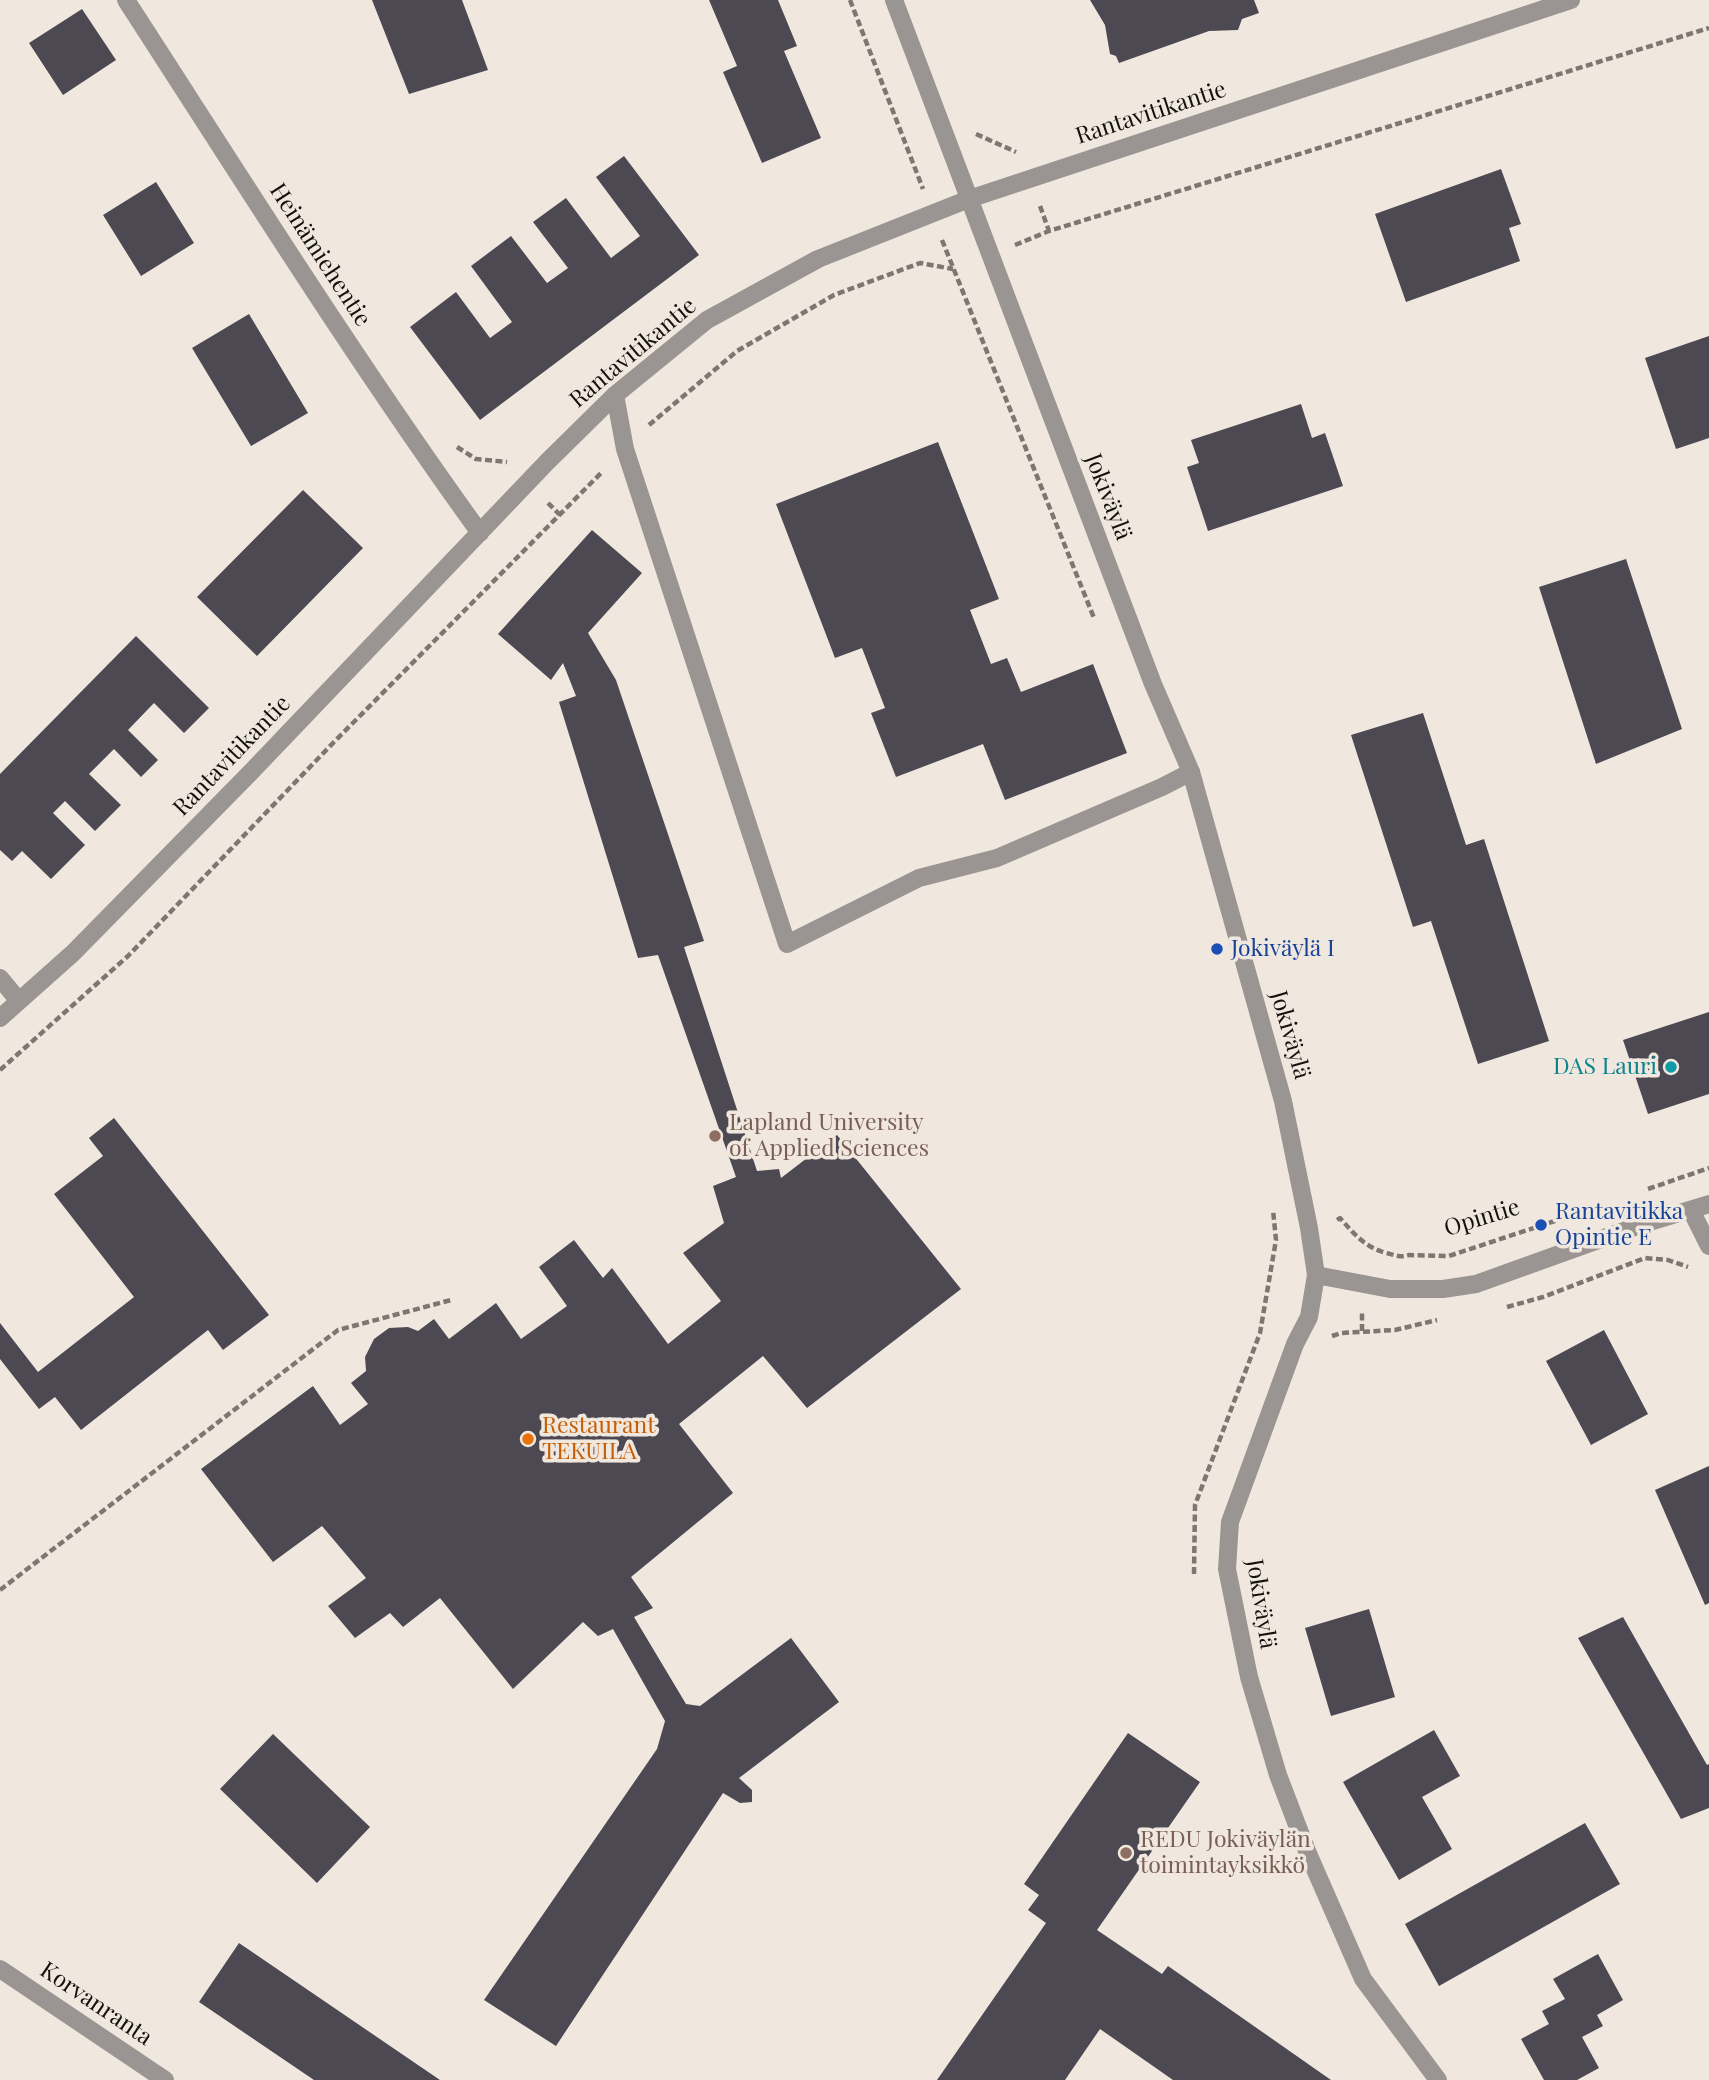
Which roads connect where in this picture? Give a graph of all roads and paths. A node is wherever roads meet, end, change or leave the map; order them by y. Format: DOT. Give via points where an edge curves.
graph roads {
  1 [pos="125,0"];
  2 [pos="850,0"];
  3 [pos="894,0"];
  4 [pos="1571,0"];
  5 [pos="1709,28"];
  6 [pos="972,132"];
  7 [pos="909,154"];
  8 [pos="1024,155"];
  9 [pos="969,199"];
  10 [pos="1049,232"];
  11 [pos="615,395"];
  12 [pos="452,444"];
  13 [pos="625,449"];
  14 [pos="527,482"];
  15 [pos="560,515"];
  16 [pos="480,533"];
  17 [pos="1094,619"];
  18 [pos="1191,772"];
  19 [pos="0,978"];
  20 [pos="19,1001"];
  21 [pos="0,1018"];
  22 [pos="0,1070"];
  23 [pos="1709,1168"];
  24 [pos="1644,1190"];
  25 [pos="1272,1201"];
  26 [pos="1606,1203"];
  27 [pos="1709,1204"];
  28 [pos="1691,1210"];
  29 [pos="1309,1228"];
  30 [pos="1276,1240"];
  31 [pos="1709,1246"];
  32 [pos="1316,1275"];
  33 [pos="451,1300"];
  34 [pos="1194,1574"];
  35 [pos="0,1590"];
  36 [pos="0,1969"];
  37 [pos="165,2080"];
  38 [pos="1438,2080"];
  1 -- 16 [label="street, Heinämiehentie" via="395,414"];
  2 -- 7 [label="path"];
  3 -- 9 [label="street, Jokiväylä"];
  4 -- 9 [label="street, Rantavitikantie"];
  5 -- 10 [label="path"];
  6 -- 8 [label="path"];
  9 -- 11 [label="street, Rantavitikantie" via="818,259 707,320"];
  9 -- 18 [label="street, Jokiväylä" via="1148,671"];
  11 -- 13 [label="street"];
  11 -- 14 [label="street, Rantavitikantie"];
  12 -- 14 [label="path" via="476,459 506,461"];
  13 -- 15 [label="path"];
  13 -- 17 [label="path" via="737,351 834,295 920,263 954,269"];
  13 -- 18 [label="street" via="787,944 919,878 997,858"];
  14 -- 15 [label="path"];
  14 -- 16 [label="street, Rantavitikantie"];
  15 -- 22 [label="path" via="128,956"];
  16 -- 20 [label="street, Rantavitikantie" via="232,792 73,953"];
  18 -- 29 [label="street, Jokiväylä" via="1283,1101"];
  19 -- 20 [label="street"];
  20 -- 21 [label="street, Rantavitikantie"];
  23 -- 24 [label="path"];
  25 -- 30 [label="path"];
  26 -- 29 [label="path, Opintie" via="1449,1256 1403,1257 1374,1249 1340,1219"];
  27 -- 28 [label="street"];
  28 -- 31 [label="street"];
  28 -- 32 [label="street" via="1476,1283 1443,1289 1390,1289"];
  29 -- 30 [label="path, Opintie"];
  29 -- 32 [label="street, Jokiväylä"];
  30 -- 34 [label="path" via="1260,1332 1195,1505"];
  32 -- 38 [label="street, Jokiväylä" via="1309,1317 1230,1522 1227,1569 1249,1677 1307,1851 1363,1979"];
  33 -- 35 [label="path" via="338,1330"];
  36 -- 37 [label="street, Korvanranta"];
}
